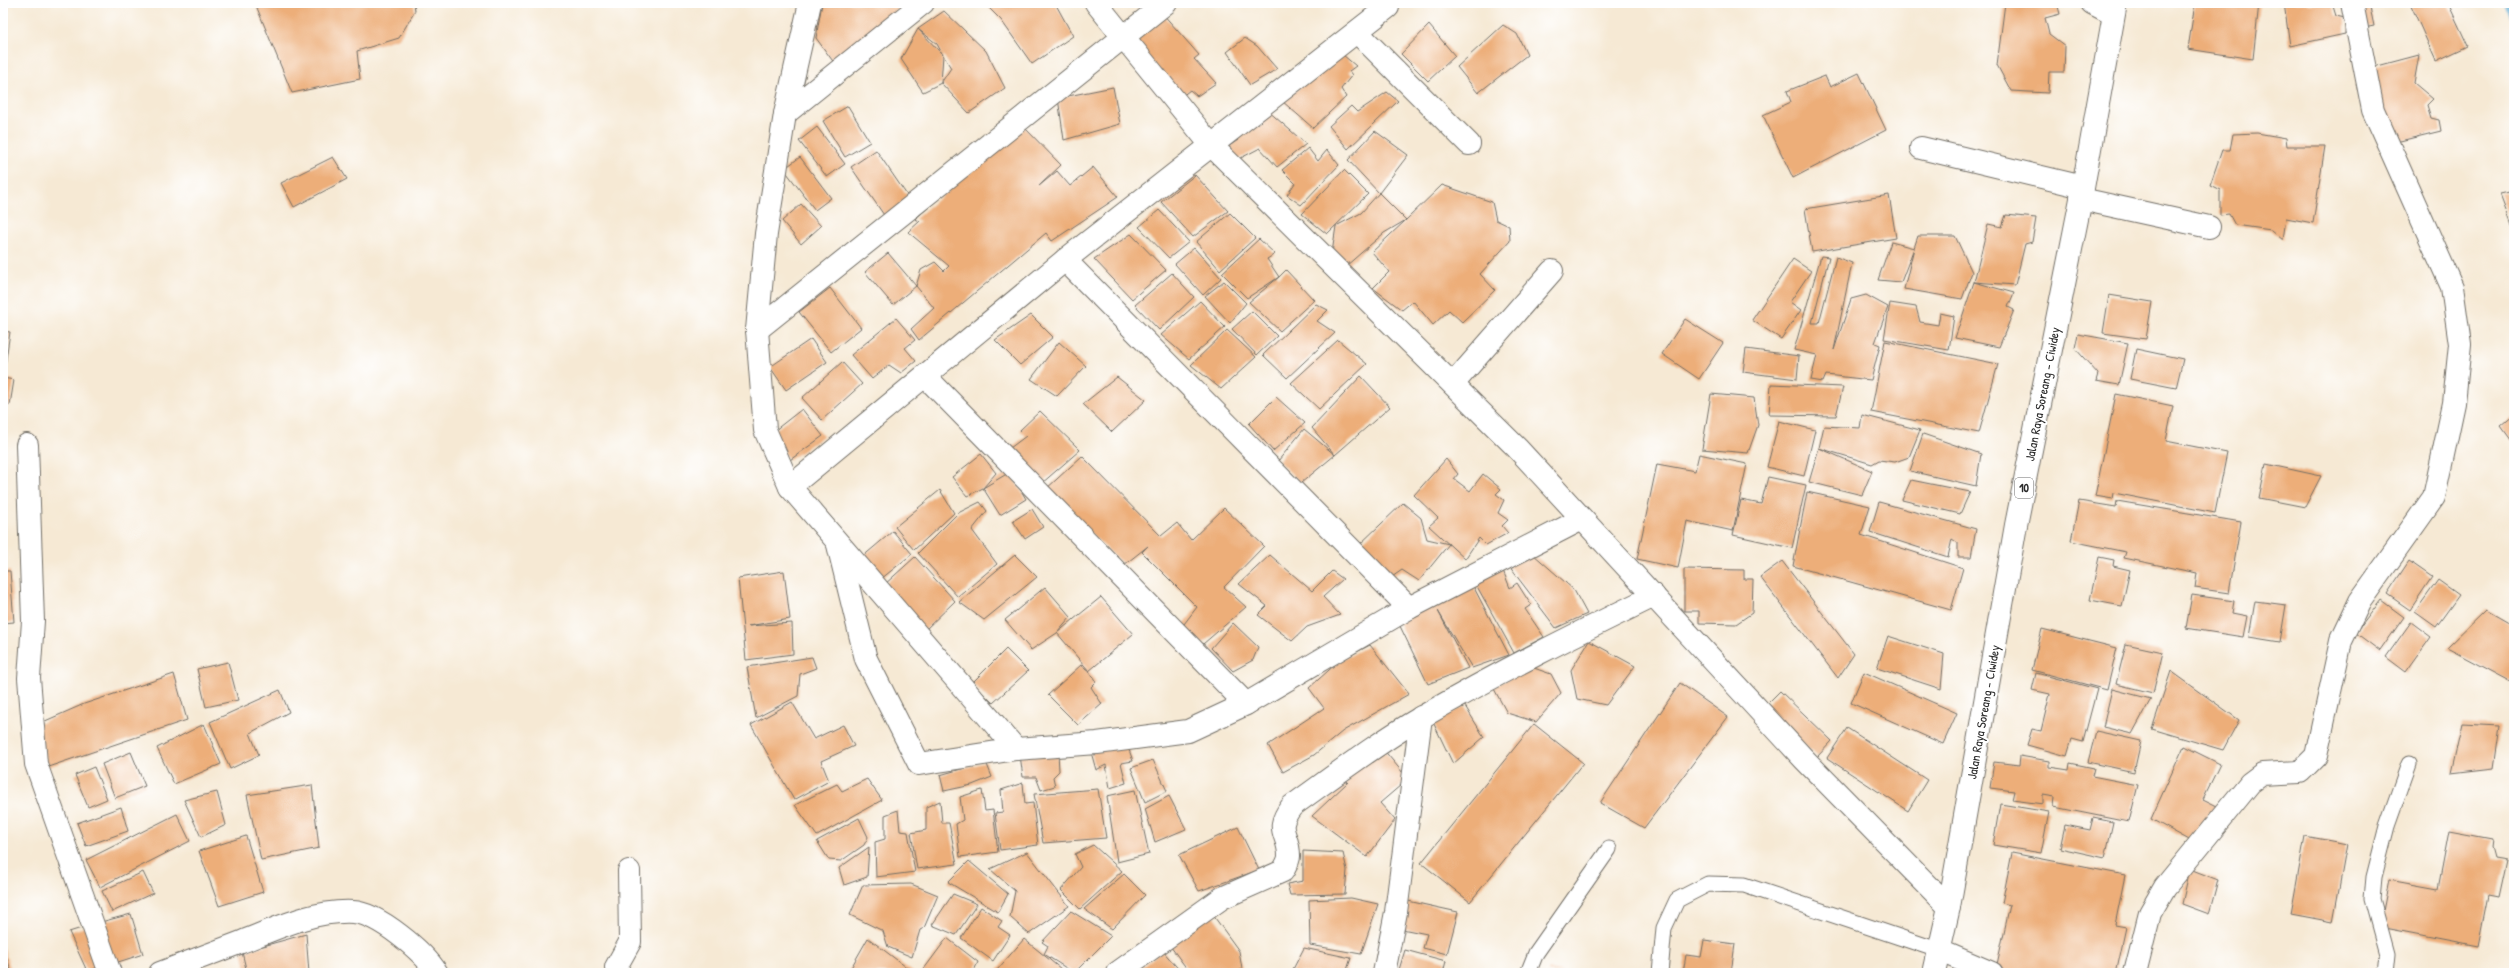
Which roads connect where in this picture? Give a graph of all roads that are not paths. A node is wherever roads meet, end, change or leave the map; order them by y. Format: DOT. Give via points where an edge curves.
graph roads {
  1 [pos="810,3"];
  2 [pos="923,3"];
  3 [pos="1096,3"];
  4 [pos="1166,3"];
  5 [pos="2092,3"];
  6 [pos="2352,3"];
  7 [pos="1388,7"];
  8 [pos="2114,9"];
  9 [pos="1358,33"];
  10 [pos="1123,38"];
  11 [pos="785,114"];
  12 [pos="1469,144"];
  13 [pos="1211,145"];
  14 [pos="1922,148"];
  15 [pos="2082,193"];
  16 [pos="2209,227"];
  17 [pos="1065,260"];
  18 [pos="1552,271"];
  19 [pos="757,330"];
  20 [pos="926,377"];
  21 [pos="1454,384"];
  22 [pos="27,445"];
  23 [pos="790,487"];
  24 [pos="1582,519"];
  25 [pos="836,540"];
  26 [pos="1654,596"];
  27 [pos="1409,608"];
  28 [pos="1246,704"];
  29 [pos="1421,717"];
  30 [pos="1016,749"];
  31 [pos="2409,764"];
  32 [pos="1609,849"];
  33 [pos="629,871"];
  34 [pos="1949,907"];
  35 [pos="1938,950"];
  36 [pos="110,973"];
  37 [pos="160,973"];
  38 [pos="437,973"];
  39 [pos="617,973"];
  40 [pos="1117,973"];
  41 [pos="1384,973"];
  42 [pos="1528,973"];
  43 [pos="1660,973"];
  44 [pos="1934,973"];
  45 [pos="1992,973"];
  46 [pos="2135,973"];
  47 [pos="2385,973"];
  1 -- 11 [label="main road"];
  2 -- 11 [label="main road"];
  3 -- 10 [label="main road"];
  4 -- 10 [label="main road"];
  5 -- 8 [label="main road"];
  6 -- 46 [label="main road" via="2373,110 2452,287 2460,344 2454,403 2434,497 2360,601 2341,641 2316,756 2300,772 2262,774 2250,783 2165,887 2150,913"];
  7 -- 9 [label="main road"];
  8 -- 15 [label="main road, Jalan Raya Soreang - Ciwidey / 10"];
  9 -- 12 [label="main road"];
  9 -- 13 [label="main road"];
  10 -- 13 [label="main road"];
  10 -- 19 [label="main road"];
  11 -- 19 [label="main road" via="766,234"];
  13 -- 17 [label="main road"];
  13 -- 21 [label="main road"];
  14 -- 15 [label="main road"];
  15 -- 16 [label="main road"];
  15 -- 34 [label="main road, Jalan Raya Soreang - Ciwidey / 10" via="2016,525"];
  17 -- 20 [label="main road"];
  17 -- 27 [label="main road"];
  18 -- 21 [label="main road"];
  19 -- 23 [label="main road" via="765,430"];
  20 -- 23 [label="main road"];
  20 -- 28 [label="main road"];
  21 -- 24 [label="main road"];
  22 -- 36 [label="main road" via="33,621 29,678 36,764"];
  23 -- 25 [label="main road"];
  24 -- 26 [label="main road"];
  24 -- 27 [label="main road"];
  25 -- 30 [label="main road"];
  25 -- 30 [label="main road" via="866,659 919,764"];
  26 -- 29 [label="main road"];
  26 -- 34 [label="main road" via="1804,759"];
  27 -- 28 [label="main road"];
  28 -- 30 [label="main road" via="1188,731 1097,743"];
  29 -- 40 [label="main road" via="1292,806 1283,818 1282,832 1289,857 1283,871 1222,898"];
  29 -- 41 [label="main road" via="1396,912"];
  31 -- 47 [label="lane" via="2387,826 2372,892 2387,954"];
  32 -- 42 [label="lane" via="1536,953"];
  33 -- 39 [label="main road" via="630,942 616,967"];
  34 -- 35 [label="main road, Jalan Raya Soreang - Ciwidey / 10"];
  35 -- 43 [label="lane" via="1744,885 1708,884 1677,900 1664,928"];
  35 -- 44 [label="main road, Jalan Raya Soreang - Ciwidey / 10"];
  35 -- 45 [label="main road"];
  37 -- 38 [label="main road" via="290,923 316,916 354,912 380,922 428,960"];
}
